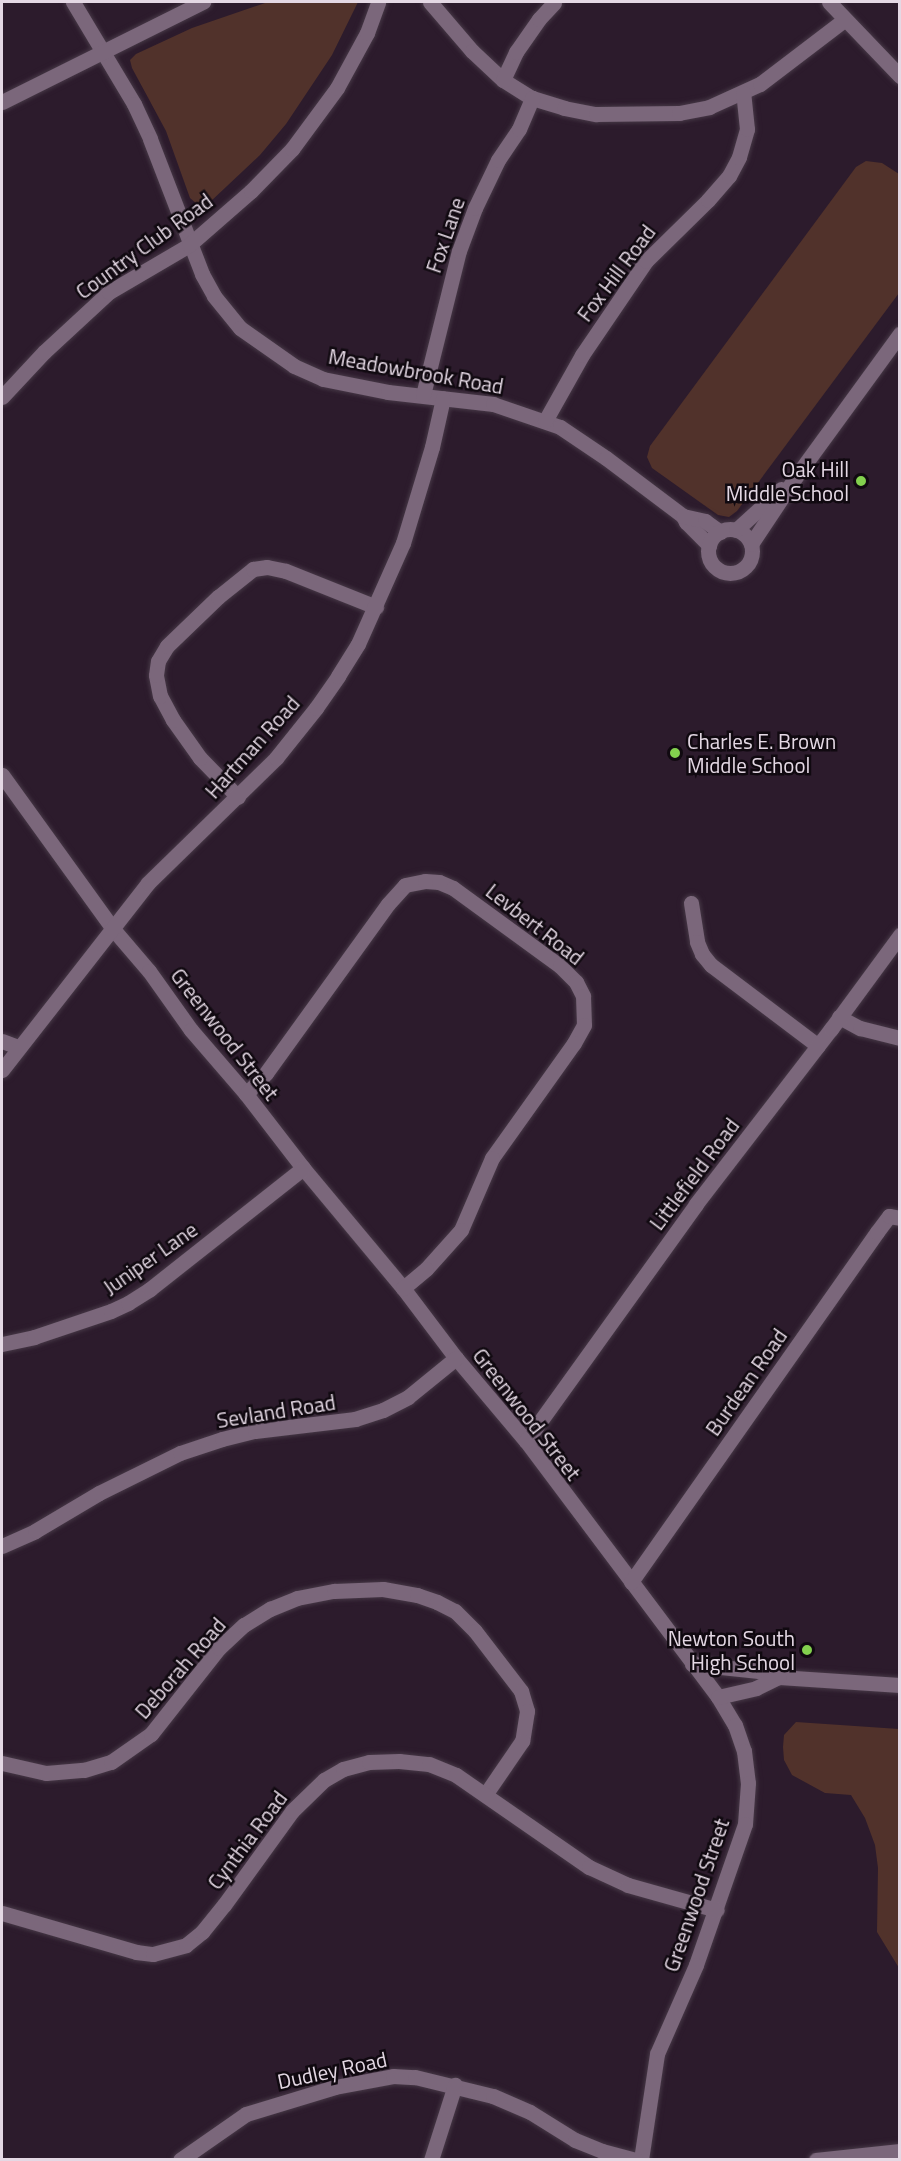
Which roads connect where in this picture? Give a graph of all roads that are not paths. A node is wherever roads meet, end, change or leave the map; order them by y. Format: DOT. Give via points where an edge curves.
graph roads {
  1 [pos="73,2"];
  2 [pos="203,2"];
  3 [pos="378,2"];
  4 [pos="430,2"];
  5 [pos="829,2"];
  6 [pos="554,3"];
  7 [pos="844,20"];
  8 [pos="105,52"];
  9 [pos="900,76"];
  10 [pos="503,80"];
  11 [pos="743,93"];
  12 [pos="532,98"];
  13 [pos="2,102"];
  14 [pos="189,245"];
  15 [pos="900,334"];
  16 [pos="423,395"];
  17 [pos="2,397"];
  18 [pos="443,398"];
  19 [pos="545,421"];
  20 [pos="797,475"];
  21 [pos="683,516"];
  22 [pos="736,530"];
  23 [pos="720,532"];
  24 [pos="751,544"];
  25 [pos="709,545"];
  26 [pos="376,607"];
  27 [pos="2,775"];
  28 [pos="238,797"];
  29 [pos="691,903"];
  30 [pos="112,929"];
  31 [pos="900,934"];
  32 [pos="839,1017"];
  33 [pos="900,1038"];
  34 [pos="2,1041"];
  35 [pos="818,1046"];
  36 [pos="18,1047"];
  37 [pos="2,1071"];
  38 [pos="246,1094"];
  39 [pos="303,1168"];
  40 [pos="900,1218"];
  41 [pos="403,1288"];
  42 [pos="2,1344"];
  43 [pos="456,1358"];
  44 [pos="526,1441"];
  45 [pos="2,1546"];
  46 [pos="632,1582"];
  47 [pos="692,1665"];
  48 [pos="779,1677"];
  49 [pos="900,1685"];
  50 [pos="718,1697"];
  51 [pos="2,1763"];
  52 [pos="484,1795"];
  53 [pos="717,1910"];
  54 [pos="2,1913"];
  55 [pos="455,2085"];
  56 [pos="900,2151"];
  57 [pos="187,2157"];
  58 [pos="431,2160"];
  59 [pos="636,2160"];
  60 [pos="641,2160"];
  61 [pos="816,2160"];
  1 -- 8 [label="street, Meadowbrook Road"];
  2 -- 8 [label="street" via="157,22"];
  3 -- 14 [label="street, Country Club Road" via="367,33 337,88 292,149"];
  4 -- 10 [label="street"];
  5 -- 7 [label="street"];
  6 -- 10 [label="street" via="516,52"];
  7 -- 9 [label="street"];
  7 -- 11 [label="street"];
  8 -- 13 [label="street"];
  8 -- 14 [label="street, Meadowbrook Road" via="150,139"];
  10 -- 12 [label="street"];
  11 -- 12 [label="street" via="709,107 631,115 585,112"];
  11 -- 19 [label="street, Fox Hill Road" via="747,129 740,157 729,176 646,261 582,355"];
  12 -- 16 [label="street, Fox Lane" via="519,129 498,160 459,251"];
  14 -- 16 [label="street, Meadowbrook Road" via="214,296 240,328 294,366 324,379"];
  14 -- 17 [label="street, Country Club Road" via="109,292"];
  15 -- 20 [label="street"];
  16 -- 18 [label="street, Meadowbrook Road"];
  18 -- 19 [label="street, Meadowbrook Road" via="493,404"];
  18 -- 26 [label="street, Hartman Road" via="403,543"];
  19 -- 21 [label="street, Meadowbrook Road" via="606,458"];
  20 -- 22 [label="street"];
  20 -- 24 [label="street"];
  21 -- 23 [label="street, Meadowbrook Road" via="705,521"];
  21 -- 25 [label="street, Meadowbrook Road"];
  22 -- 23 [label="street"];
  22 -- 24 [label="street"];
  23 -- 25 [label="street"];
  24 -- 25 [label="street" via="749,564 740,572 729,574 714,567"];
  26 -- 28 [label="street, Hartman Road" via="358,644 316,708"];
  26 -- 28 [label="street" via="286,571 253,569 167,646 158,661 156,675 160,696 200,758"];
  27 -- 30 [label="street, Greenwood Street"];
  28 -- 30 [label="street, Hartman Road" via="148,883"];
  29 -- 35 [label="street" via="697,942 711,965"];
  30 -- 36 [label="street, Hartman Road"];
  30 -- 38 [label="street, Greenwood Street"];
  31 -- 32 [label="street, Littlefield Road"];
  32 -- 33 [label="street" via="860,1028"];
  32 -- 35 [label="street, Littlefield Road"];
  34 -- 36 [label="street"];
  35 -- 44 [label="street, Littlefield Road" via="696,1204"];
  36 -- 37 [label="street, Hartman Road"];
  38 -- 39 [label="street, Greenwood Street"];
  38 -- 41 [label="street, Levbert Road" via="266,1073 405,885 425,881 453,888 576,982 583,996 585,1025 492,1158 461,1230"];
  39 -- 41 [label="street, Greenwood Street"];
  39 -- 42 [label="street, Juniper Lane" via="128,1303"];
  40 -- 46 [label="street, Burdean Road" via="889,1216 877,1232"];
  41 -- 43 [label="street, Greenwood Street"];
  43 -- 44 [label="street, Greenwood Street"];
  43 -- 45 [label="street, Sevland Road" via="408,1396 383,1410 355,1419 255,1431 212,1442 99,1493"];
  44 -- 46 [label="street, Greenwood Street"];
  46 -- 47 [label="street, Greenwood Street"];
  47 -- 48 [label="street" via="759,1671"];
  47 -- 50 [label="street, Greenwood Street"];
  48 -- 49 [label="street"];
  48 -- 50 [label="street" via="756,1688"];
  50 -- 53 [label="street, Greenwood Street" via="744,1750 748,1783 745,1824"];
  51 -- 52 [label="street, Deborah Road" via="46,1773 84,1770 111,1762 151,1734 219,1648 270,1609 297,1598 334,1591 383,1589 417,1595 455,1611 476,1631 521,1691 527,1712 522,1741"];
  52 -- 53 [label="street, Cynthia Road" via="590,1867 628,1885"];
  52 -- 54 [label="street, Cynthia Road" via="456,1775 429,1764 369,1762 343,1769 324,1780 292,1811 202,1932 186,1945 171,1950 136,1952"];
  53 -- 60 [label="street, Greenwood Street" via="657,2054"];
  55 -- 57 [label="street, Dudley Road" via="393,2076 335,2087 246,2114"];
  55 -- 58 [label="street"];
  55 -- 59 [label="street, Dudley Road" via="530,2112 575,2140"];
  56 -- 61 [label="street"];
}
